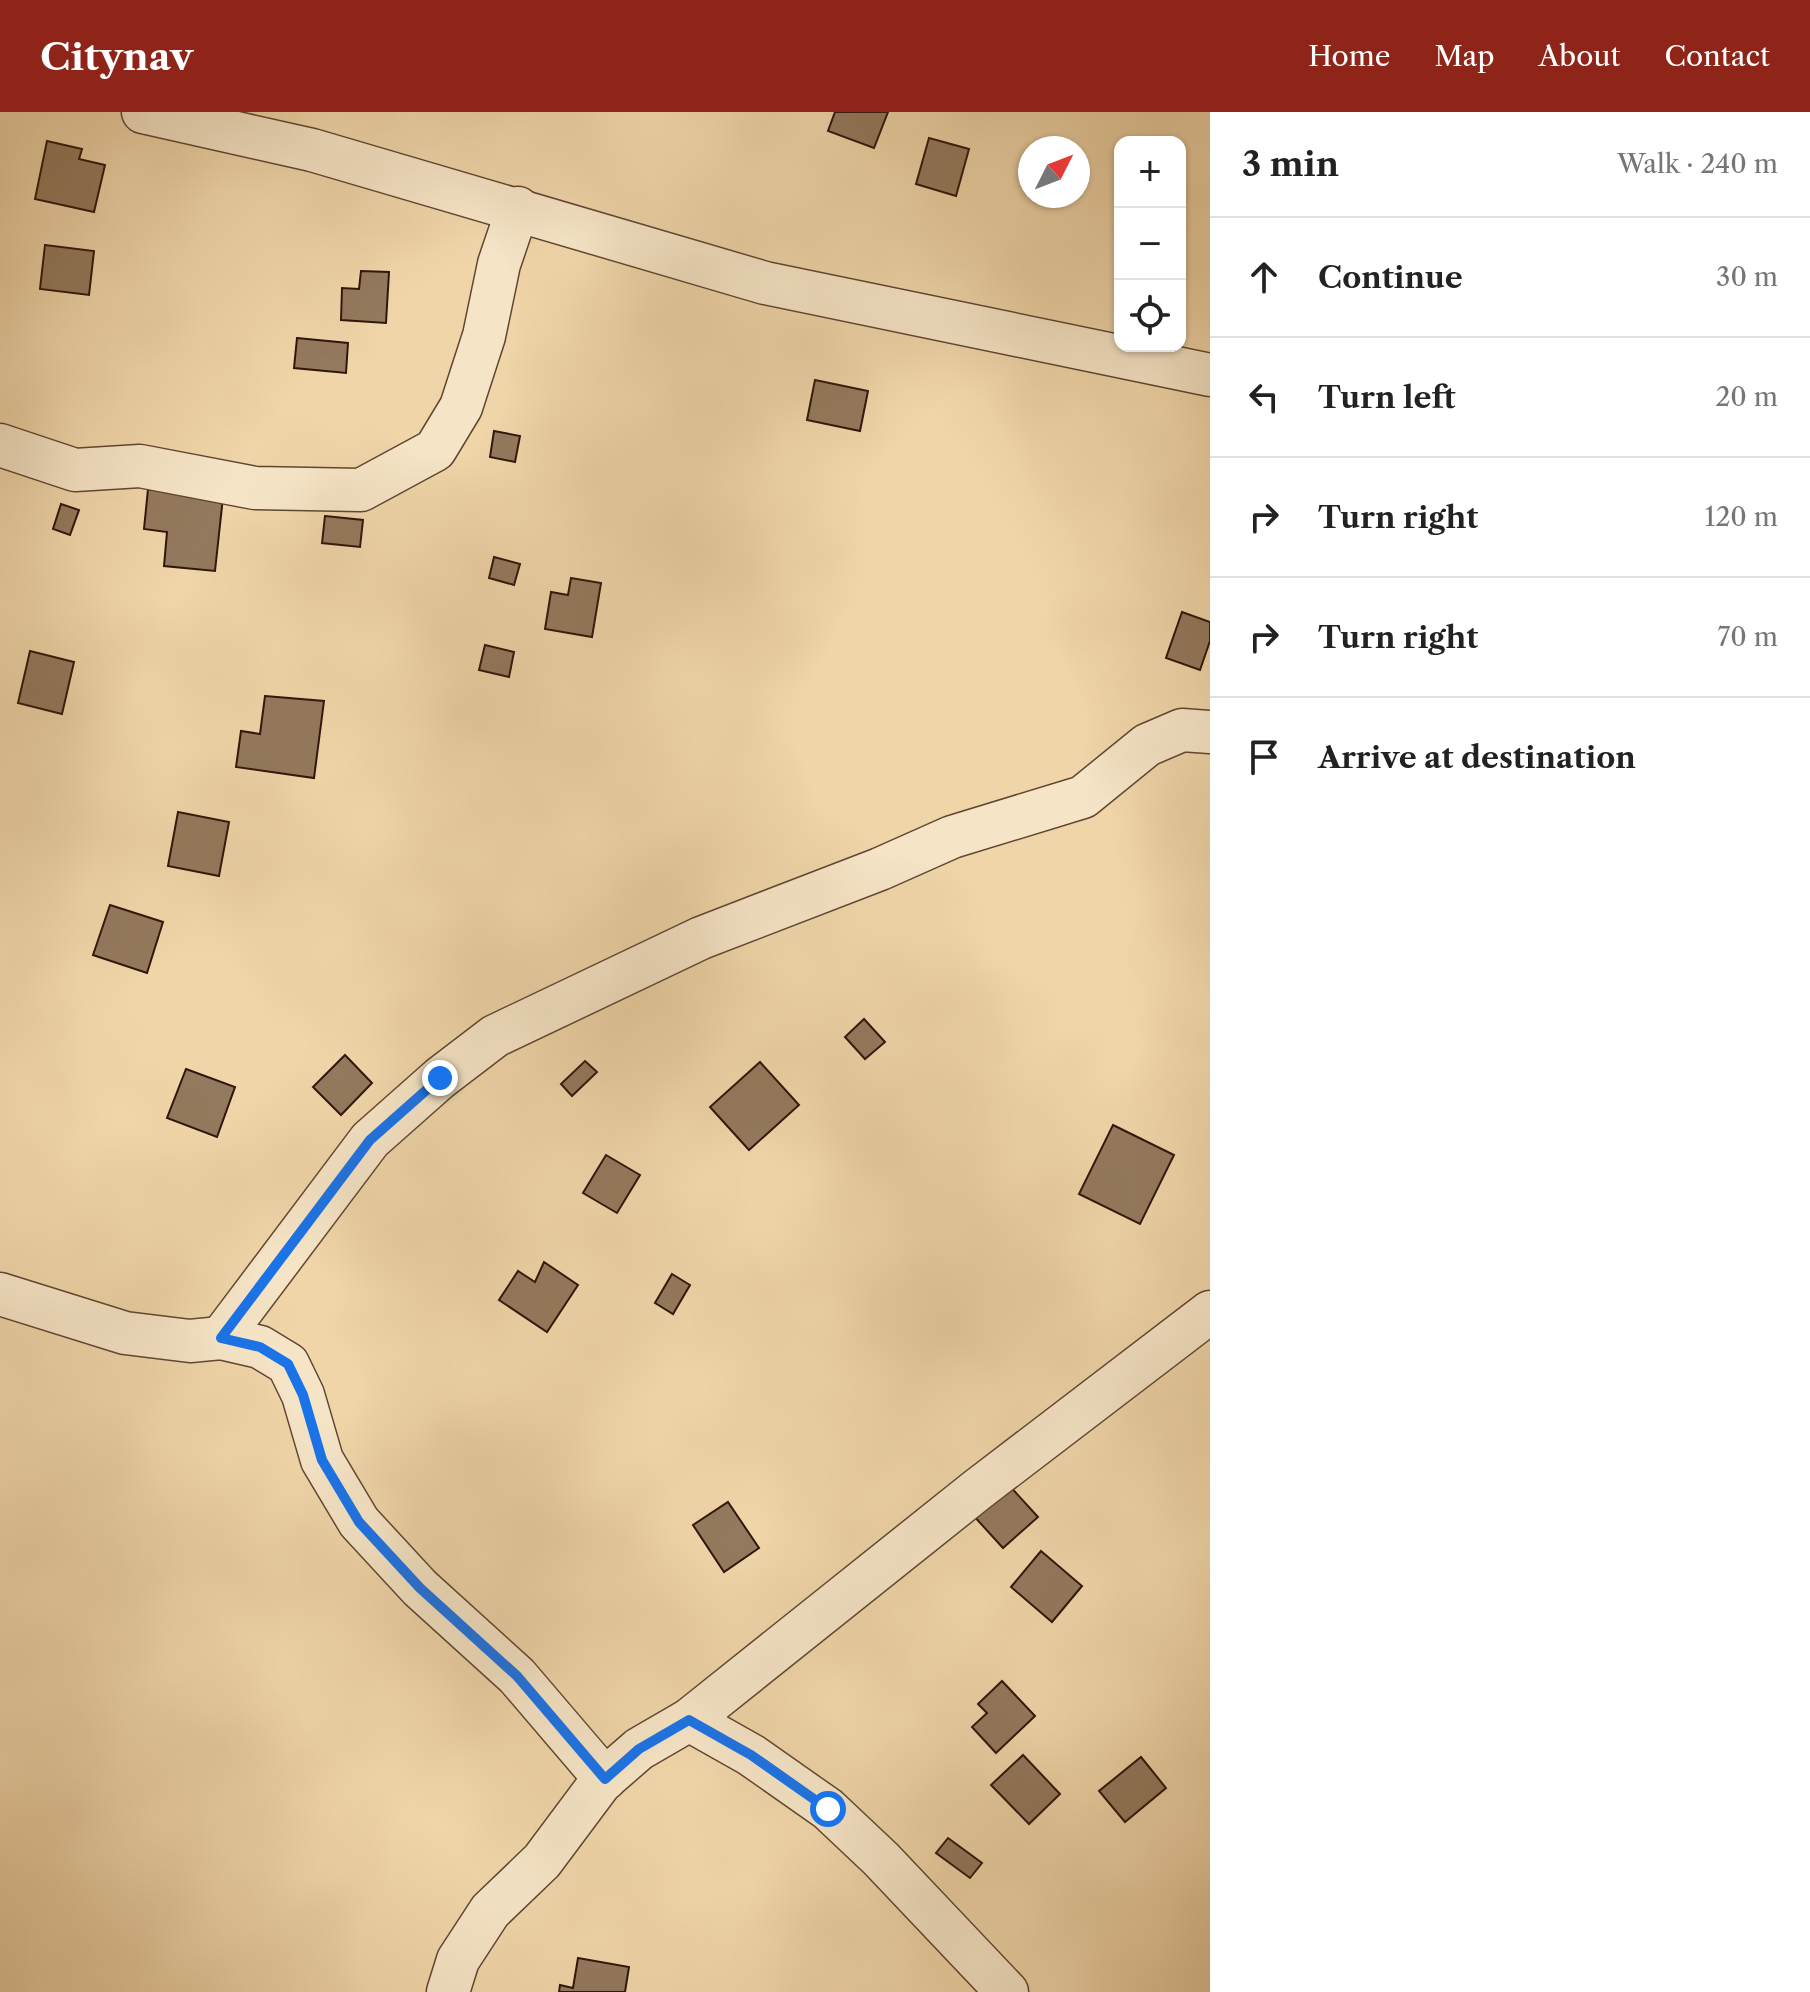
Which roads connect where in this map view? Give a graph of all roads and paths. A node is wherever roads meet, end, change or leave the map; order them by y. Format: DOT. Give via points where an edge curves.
graph roads {
  1 [pos="143,112"];
  2 [pos="518,208"];
  3 [pos="1210,375"];
  4 [pos="0,445"];
  5 [pos="1210,732"];
  6 [pos="0,1294"];
  7 [pos="1210,1312"];
  8 [pos="221,1338"];
  9 [pos="689,1720"];
  10 [pos="605,1779"];
  11 [pos="448,1992"];
  12 [pos="1007,1992"];
  1 -- 2 [label="street" via="312,150"];
  2 -- 3 [label="street" via="765,283"];
  2 -- 4 [label="street" via="461,407 435,450 361,490 255,488 140,466 75,470"];
  5 -- 8 [label="street" via="1182,730 1147,745 1083,797 952,837 714,932 495,1036 370,1140"];
  6 -- 8 [label="street" via="125,1333 190,1341"];
  7 -- 9 [label="street"];
  8 -- 10 [label="street" via="260,1347 288,1364 322,1460 359,1522 420,1588 517,1676"];
  9 -- 10 [label="street" via="639,1749"];
  9 -- 12 [label="street" via="828,1809"];
  10 -- 11 [label="street" via="542,1861 490,1911 458,1960"];
}
